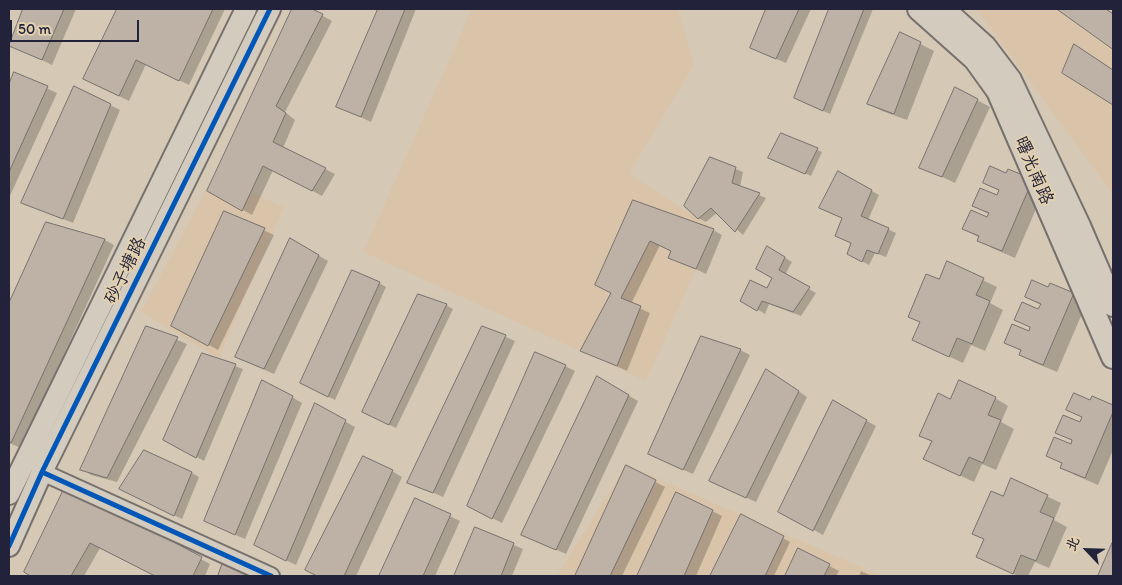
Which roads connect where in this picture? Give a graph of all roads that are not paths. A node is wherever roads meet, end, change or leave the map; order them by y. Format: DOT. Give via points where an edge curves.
graph roads {
  1 [pos="246,9"];
  2 [pos="270,9"];
  3 [pos="919,9"];
  4 [pos="943,9"];
  5 [pos="1113,305"];
  6 [pos="1113,357"];
  7 [pos="42,472"];
  8 [pos="9,494"];
  9 [pos="9,546"];
  10 [pos="271,576"];
  1 -- 8 [label="street, 砂子塘路"];
  2 -- 7 [label="street, 砂子塘路"];
  3 -- 6 [label="main road, 曙光南路" via="975,59 998,91"];
  4 -- 5 [label="main road, 曙光南路" via="985,46 1010,80"];
  7 -- 9 [label="street, 砂子塘路"];
  7 -- 10 [label="street"];
}
